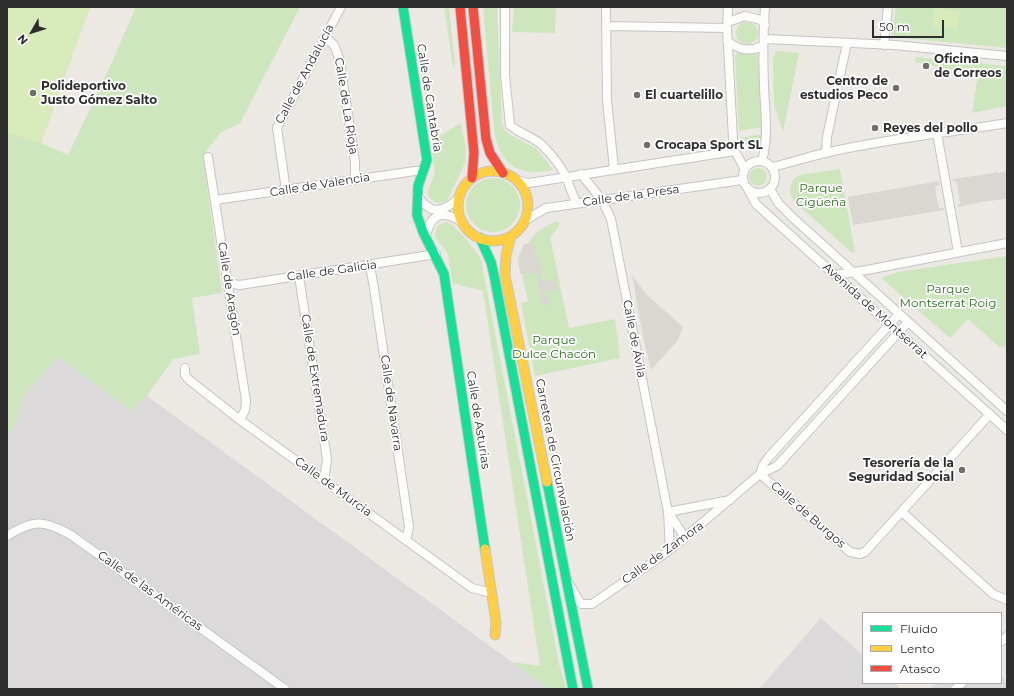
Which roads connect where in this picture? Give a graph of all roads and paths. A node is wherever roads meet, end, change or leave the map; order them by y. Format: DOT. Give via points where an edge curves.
graph roads {
  1 [pos="341,7"];
  2 [pos="403,7"];
  3 [pos="460,7"];
  4 [pos="473,7"];
  5 [pos="505,7"];
  6 [pos="606,7"];
  7 [pos="728,7"];
  8 [pos="765,7"];
  9 [pos="888,7"];
  10 [pos="727,25"];
  11 [pos="765,25"];
  12 [pos="606,26"];
  13 [pos="325,37"];
  14 [pos="727,40"];
  15 [pos="764,43"];
  16 [pos="847,43"];
  17 [pos="884,45"];
  18 [pos="1007,56"];
  19 [pos="1007,123"];
  20 [pos="937,133"];
  21 [pos="735,151"];
  22 [pos="826,153"];
  23 [pos="208,157"];
  24 [pos="762,161"];
  25 [pos="772,167"];
  26 [pos="744,168"];
  27 [pos="614,169"];
  28 [pos="424,171"];
  29 [pos="504,173"];
  30 [pos="581,174"];
  31 [pos="566,177"];
  32 [pos="472,178"];
  33 [pos="355,179"];
  34 [pos="516,180"];
  35 [pos="742,180"];
  36 [pos="748,189"];
  37 [pos="770,189"];
  38 [pos="286,190"];
  39 [pos="417,196"];
  40 [pos="459,198"];
  41 [pos="215,200"];
  42 [pos="602,200"];
  43 [pos="577,203"];
  44 [pos="416,216"];
  45 [pos="524,221"];
  46 [pos="462,222"];
  47 [pos="511,236"];
  48 [pos="426,237"];
  49 [pos="480,238"];
  50 [pos="1007,243"];
  51 [pos="958,252"];
  52 [pos="436,254"];
  53 [pos="370,266"];
  54 [pos="854,272"];
  55 [pos="835,274"];
  56 [pos="299,276"];
  57 [pos="228,281"];
  58 [pos="900,314"];
  59 [pos="908,322"];
  60 [pos="890,325"];
  61 [pos="899,332"];
  62 [pos="185,368"];
  63 [pos="1007,410"];
  64 [pos="990,414"];
  65 [pos="240,420"];
  66 [pos="1007,430"];
  67 [pos="760,474"];
  68 [pos="324,481"];
  69 [pos="732,499"];
  70 [pos="668,512"];
  71 [pos="902,512"];
  72 [pos="7,536"];
  73 [pos="685,538"];
  74 [pos="406,540"];
  75 [pos="670,550"];
  76 [pos="567,581"];
  77 [pos="492,593"];
  78 [pos="1007,600"];
  79 [pos="495,635"];
  80 [pos="285,689"];
  81 [pos="573,689"];
  82 [pos="588,689"];
  1 -- 13 [label="street, Calle de Andalucía"];
  2 -- 28 [label="main road, Calle de Cantabria" via="427,160"];
  3 -- 32 [label="main road" via="474,153"];
  4 -- 29 [label="main road" via="486,139 490,153"];
  5 -- 31 [label="street" via="505,75 510,125 542,145"];
  6 -- 12 [label="street"];
  7 -- 10 [label="street"];
  8 -- 11 [label="street"];
  9 -- 17 [label="street"];
  10 -- 11 [label="street" via="744,16 761,20"];
  10 -- 12 [label="street"];
  10 -- 14 [label="street"];
  11 -- 15 [label="street"];
  12 -- 27 [label="street" via="607,100"];
  13 -- 33 [label="street, Calle de La Rioja" via="334,45 340,61 355,162"];
  13 -- 38 [label="street, Calle de Andalucía" via="277,128"];
  14 -- 15 [label="street" via="740,49 756,49"];
  14 -- 21 [label="street"];
  15 -- 16 [label="street"];
  15 -- 24 [label="street" via="767,142"];
  16 -- 17 [label="street"];
  16 -- 22 [label="street" via="827,137"];
  17 -- 18 [label="street"];
  19 -- 20 [label="street"];
  20 -- 22 [label="street"];
  20 -- 51 [label="street"];
  21 -- 26 [label="street"];
  21 -- 27 [label="street"];
  22 -- 25 [label="street"];
  23 -- 41 [label="street, Calle de Aragón"];
  24 -- 25 [label="street"];
  24 -- 26 [label="street" via="756,161"];
  25 -- 37 [label="street" via="775,178"];
  26 -- 35 [label="street"];
  27 -- 30 [label="street"];
  28 -- 33 [label="street, Calle de Valencia"];
  28 -- 39 [label="main road, Calle de Cantabria"];
  29 -- 32 [label="main road" via="493,171"];
  29 -- 34 [label="main road"];
  30 -- 31 [label="street"];
  30 -- 42 [label="street, Calle de Ávila"];
  31 -- 34 [label="street" via="529,183"];
  31 -- 43 [label="street"];
  32 -- 40 [label="main road" via="466,183"];
  33 -- 38 [label="street, Calle de Valencia"];
  34 -- 45 [label="main road" via="527,200"];
  35 -- 36 [label="street"];
  35 -- 42 [label="street, Calle de la Presa"];
  36 -- 37 [label="street" via="762,193"];
  36 -- 55 [label="street, Avenida de Montserrat" via="756,204"];
  37 -- 54 [label="street, Avenida de Montserrat" via="787,212"];
  38 -- 41 [label="street, Calle de Valencia"];
  39 -- 40 [label="street" via="422,203 434,210 442,210"];
  39 -- 44 [label="main road, Calle de Cantabria"];
  40 -- 46 [label="main road"];
  41 -- 57 [label="street, Calle de Aragón"];
  42 -- 43 [label="street, Calle de la Presa"];
  42 -- 70 [label="street, Calle de Ávila" via="611,219"];
  43 -- 45 [label="street, Calle de la Presa" via="546,208"];
  44 -- 48 [label="main road, Calle de Asturias"];
  45 -- 47 [label="main road"];
  46 -- 48 [label="street" via="453,216 439,215 430,224"];
  46 -- 49 [label="main road"];
  47 -- 49 [label="main road" via="490,240"];
  47 -- 76 [label="main road, Carretera de Circunvalación" via="506,255 505,275"];
  48 -- 52 [label="main road, Calle de Asturias"];
  49 -- 81 [label="main road" via="491,262 494,276"];
  50 -- 51 [label="street"];
  51 -- 54 [label="street"];
  52 -- 53 [label="street, Calle de Galicia"];
  52 -- 77 [label="main road, Calle de Asturias" via="444,274"];
  53 -- 56 [label="street, Calle de Galicia"];
  53 -- 74 [label="street, Calle de Navarra" via="409,527"];
  54 -- 55 [label="street"];
  54 -- 58 [label="street, Avenida de Montserrat"];
  55 -- 60 [label="street, Avenida de Montserrat"];
  56 -- 57 [label="street, Calle de Galicia" via="240,285"];
  56 -- 68 [label="street, Calle de Extremadura" via="327,459"];
  57 -- 65 [label="street, Calle de Aragón" via="246,400"];
  58 -- 59 [label="street, Avenida de Montserrat"];
  58 -- 60 [label="street, Calle de Zamora"];
  59 -- 61 [label="street, Calle de Zamora"];
  59 -- 63 [label="street, Avenida de Montserrat"];
  60 -- 61 [label="street, Avenida de Montserrat"];
  60 -- 67 [label="street, Calle de Zamora" via="768,458"];
  61 -- 64 [label="street, Avenida de Montserrat"];
  61 -- 67 [label="street, Calle de Zamora" via="777,466"];
  62 -- 65 [label="street, Calle de Murcia" via="188,379"];
  64 -- 66 [label="street, Avenida de Montserrat"];
  64 -- 71 [label="street"];
  65 -- 68 [label="street, Calle de Murcia"];
  67 -- 69 [label="street, Calle de Zamora"];
  67 -- 71 [label="street, Calle de Burgos" via="850,552 856,554 865,552"];
  68 -- 74 [label="street, Calle de Murcia"];
  69 -- 70 [label="street"];
  69 -- 73 [label="street, Calle de Zamora"];
  70 -- 73 [label="street, Calle de Ávila"];
  70 -- 75 [label="street, Calle de Ávila"];
  71 -- 78 [label="street" via="993,594"];
  72 -- 80 [label="street, Calle de las Américas" via="20,527 52,524 71,535"];
  73 -- 75 [label="street, Calle de Zamora"];
  74 -- 77 [label="street, Calle de Murcia" via="472,588"];
  75 -- 76 [label="street, Calle de Zamora" via="592,604 581,604"];
  76 -- 82 [label="main road, Carretera de Circunvalación"];
  77 -- 79 [label="main road, Calle de Asturias"];
}
